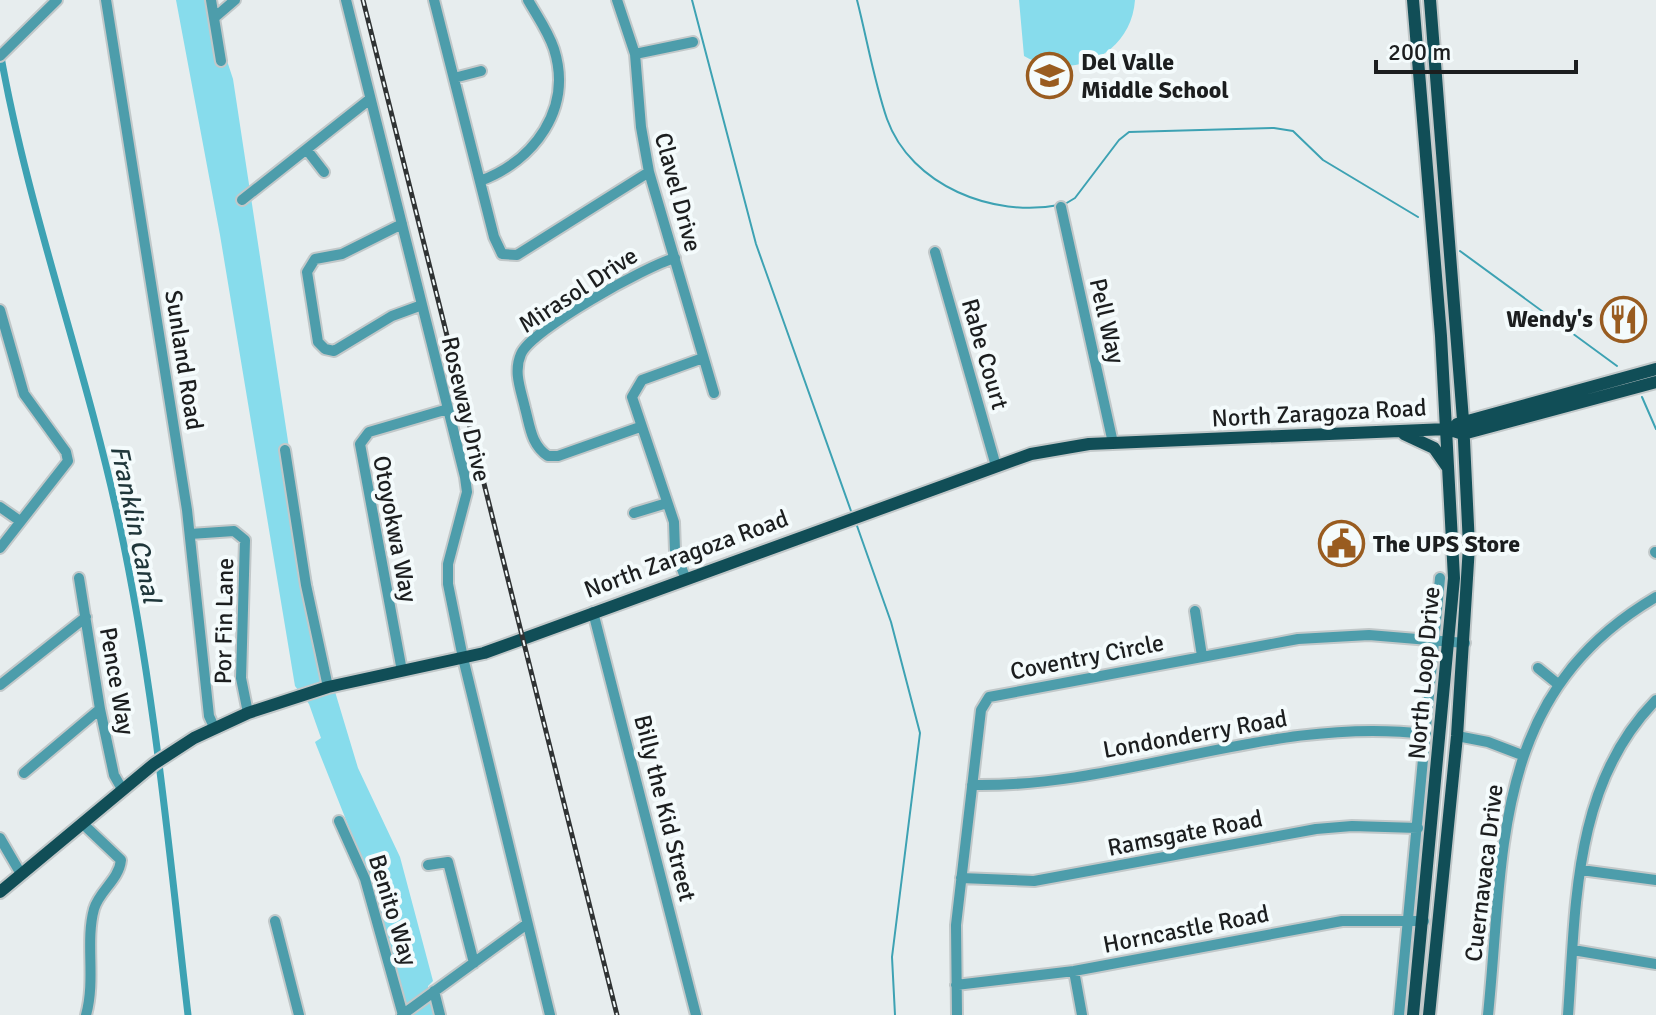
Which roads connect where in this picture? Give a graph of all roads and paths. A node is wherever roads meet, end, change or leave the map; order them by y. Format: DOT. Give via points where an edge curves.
graph roads {
  1 [pos="57,0"];
  2 [pos="106,0"];
  3 [pos="211,0"];
  4 [pos="235,0"];
  5 [pos="346,0"];
  6 [pos="434,0"];
  7 [pos="528,0"];
  8 [pos="617,0"];
  9 [pos="1413,0"];
  10 [pos="1430,0"];
  11 [pos="214,18"];
  12 [pos="693,42"];
  13 [pos="635,54"];
  14 [pos="0,56"];
  15 [pos="221,61"];
  16 [pos="481,71"];
  17 [pos="454,78"];
  18 [pos="370,99"];
  19 [pos="307,150"];
  20 [pos="324,172"];
  21 [pos="649,172"];
  22 [pos="480,181"];
  23 [pos="242,200"];
  24 [pos="1061,207"];
  25 [pos="402,224"];
  26 [pos="935,252"];
  27 [pos="675,258"];
  28 [pos="1433,263"];
  29 [pos="1448,263"];
  30 [pos="422,305"];
  31 [pos="0,310"];
  32 [pos="703,358"];
  33 [pos="1656,372"];
  34 [pos="1656,382"];
  35 [pos="714,393"];
  36 [pos="1605,394"];
  37 [pos="448,409"];
  38 [pos="1463,420"];
  39 [pos="640,427"];
  40 [pos="1447,429"];
  41 [pos="1400,434"];
  42 [pos="1463,434"];
  43 [pos="1113,443"];
  44 [pos="285,450"];
  45 [pos="996,466"];
  46 [pos="1449,471"];
  47 [pos="667,503"];
  48 [pos="0,507"];
  49 [pos="634,513"];
  50 [pos="20,521"];
  51 [pos="190,534"];
  52 [pos="0,548"];
  53 [pos="685,577"];
  54 [pos="79,578"];
  55 [pos="1440,578"];
  56 [pos="1656,597"];
  57 [pos="1195,611"];
  58 [pos="593,612"];
  59 [pos="86,617"];
  60 [pos="1434,640"];
  61 [pos="1449,641"];
  62 [pos="1465,643"];
  63 [pos="1202,656"];
  64 [pos="463,658"];
  65 [pos="1538,668"];
  66 [pos="402,671"];
  67 [pos="0,685"];
  68 [pos="1559,685"];
  69 [pos="328,687"];
  70 [pos="1656,700"];
  71 [pos="100,709"];
  72 [pos="248,713"];
  73 [pos="214,727"];
  74 [pos="1426,734"];
  75 [pos="1457,736"];
  76 [pos="1522,755"];
  77 [pos="24,773"];
  78 [pos="972,785"];
  79 [pos="122,789"];
  80 [pos="339,821"];
  81 [pos="82,823"];
  82 [pos="1418,828"];
  83 [pos="0,838"];
  84 [pos="428,865"];
  85 [pos="1581,870"];
  86 [pos="21,874"];
  87 [pos="961,878"];
  88 [pos="1656,880"];
  89 [pos="0,892"];
  90 [pos="275,921"];
  91 [pos="1409,921"];
  92 [pos="1424,921"];
  93 [pos="527,924"];
  94 [pos="1573,950"];
  95 [pos="474,963"];
  96 [pos="1656,964"];
  97 [pos="1074,971"];
  98 [pos="956,985"];
  99 [pos="434,991"];
  100 [pos="86,1015"];
  101 [pos="299,1015"];
  102 [pos="403,1015"];
  103 [pos="440,1015"];
  104 [pos="550,1015"];
  105 [pos="696,1015"];
  106 [pos="957,1015"];
  107 [pos="1082,1015"];
  108 [pos="1399,1015"];
  109 [pos="1413,1015"];
  110 [pos="1429,1015"];
  111 [pos="1488,1015"];
  112 [pos="1568,1015"];
  1 -- 14 [label="street"];
  2 -- 51 [label="street, Sunland Road"];
  3 -- 11 [label="street"];
  4 -- 11 [label="street"];
  5 -- 18 [label="street, Roseway Drive"];
  6 -- 17 [label="street"];
  7 -- 22 [label="street" via="556,53 554,110 543,135 520,161"];
  8 -- 13 [label="street, Clavel Drive"];
  9 -- 28 [label="main road, North Loop Drive"];
  10 -- 29 [label="main road, North Loop Drive"];
  11 -- 15 [label="street"];
  12 -- 13 [label="street"];
  13 -- 21 [label="street, Clavel Drive"];
  16 -- 17 [label="street"];
  17 -- 22 [label="street"];
  18 -- 19 [label="street"];
  18 -- 25 [label="street, Roseway Drive"];
  19 -- 20 [label="street"];
  19 -- 23 [label="street"];
  21 -- 22 [label="street" via="513,257 497,247"];
  21 -- 27 [label="street, Clavel Drive"];
  24 -- 43 [label="street, Pell Way"];
  25 -- 30 [label="street, Roseway Drive"];
  25 -- 30 [label="street" via="310,264 318,342 334,351 392,316"];
  26 -- 45 [label="street, Rabe Court"];
  27 -- 32 [label="street, Clavel Drive"];
  27 -- 39 [label="street, Mirasol Drive" via="640,270 552,326 525,347 518,362 533,440 548,456"];
  28 -- 29 [label="main road"];
  28 -- 40 [label="main road, North Loop Drive"];
  29 -- 38 [label="main road, North Loop Drive"];
  30 -- 37 [label="street, Roseway Drive"];
  31 -- 50 [label="street" via="24,394 68,461"];
  32 -- 35 [label="street, Clavel Drive"];
  32 -- 39 [label="street" via="639,382 632,397"];
  33 -- 36 [label="main road" via="1615,384"];
  33 -- 38 [label="main road, North Zaragoza Road"];
  34 -- 36 [label="main road"];
  36 -- 42 [label="main road"];
  37 -- 64 [label="street, Roseway Drive" via="466,484 448,574"];
  37 -- 66 [label="street, Otoyokwa Way" via="369,432 360,444"];
  38 -- 40 [label="main road, North Zaragoza Road"];
  38 -- 42 [label="main road, North Loop Drive"];
  39 -- 47 [label="street"];
  40 -- 41 [label="main road, North Zaragoza Road"];
  40 -- 42 [label="main road, North Zaragoza Road"];
  40 -- 46 [label="main road, North Loop Drive"];
  41 -- 43 [label="main road, North Zaragoza Road"];
  41 -- 46 [label="main road" via="1434,448"];
  42 -- 62 [label="main road, North Loop Drive" via="1469,546"];
  43 -- 45 [label="main road, North Zaragoza Road" via="1054,448"];
  44 -- 69 [label="street"];
  45 -- 53 [label="main road, North Zaragoza Road"];
  46 -- 61 [label="main road, North Loop Drive" via="1454,578"];
  47 -- 49 [label="street"];
  47 -- 53 [label="street"];
  48 -- 50 [label="street"];
  50 -- 52 [label="street"];
  51 -- 72 [label="street, Por Fin Lane" via="234,531 245,540 241,678"];
  51 -- 73 [label="street, Sunland Road"];
  53 -- 58 [label="main road, North Zaragoza Road"];
  54 -- 59 [label="street, Pence Way"];
  55 -- 60 [label="street"];
  56 -- 68 [label="street, Cuernavaca Drive" via="1596,642"];
  57 -- 63 [label="street"];
  58 -- 64 [label="main road, North Zaragoza Road"];
  58 -- 105 [label="street, Billy the Kid Street"];
  59 -- 67 [label="street"];
  59 -- 71 [label="street, Pence Way"];
  60 -- 61 [label="street, Coventry Circle"];
  60 -- 63 [label="street, Coventry Circle" via="1314,638"];
  60 -- 74 [label="street"];
  61 -- 62 [label="street, Coventry Circle"];
  61 -- 92 [label="main road, North Loop Drive"];
  62 -- 75 [label="main road, North Loop Drive"];
  63 -- 78 [label="street, Coventry Circle" via="989,697 981,710"];
  64 -- 66 [label="main road, North Zaragoza Road"];
  64 -- 93 [label="street, Roseway Drive"];
  65 -- 68 [label="street"];
  66 -- 69 [label="main road, North Zaragoza Road"];
  68 -- 76 [label="street, Cuernavaca Drive"];
  69 -- 72 [label="main road, North Zaragoza Road"];
  70 -- 85 [label="street" via="1621,743 1601,781"];
  71 -- 77 [label="street"];
  71 -- 79 [label="street, Pence Way" via="114,775"];
  72 -- 73 [label="main road, North Zaragoza Road"];
  73 -- 79 [label="main road, North Zaragoza Road"];
  74 -- 78 [label="street, Londonderry Road" via="1343,730 1039,784"];
  74 -- 82 [label="street"];
  75 -- 76 [label="street"];
  75 -- 110 [label="main road, North Loop Drive"];
  76 -- 111 [label="street, Cuernavaca Drive" via="1505,823"];
  78 -- 87 [label="street, Coventry Circle"];
  79 -- 81 [label="main road, North Zaragoza Road"];
  80 -- 102 [label="street, Benito Way" via="365,879"];
  81 -- 86 [label="main road, North Zaragoza Road"];
  81 -- 100 [label="street" via="121,860 94,908 93,979"];
  82 -- 87 [label="street, Ramsgate Road" via="1316,829 1034,881"];
  82 -- 91 [label="street"];
  83 -- 86 [label="street"];
  84 -- 95 [label="street" via="448,862"];
  85 -- 88 [label="street"];
  85 -- 94 [label="street"];
  86 -- 89 [label="main road, North Zaragoza Road"];
  87 -- 98 [label="street, Coventry Circle"];
  90 -- 101 [label="street"];
  91 -- 92 [label="street, Horncastle Road"];
  91 -- 97 [label="street, Horncastle Road" via="1333,922"];
  91 -- 108 [label="street"];
  92 -- 109 [label="main road, North Loop Drive"];
  93 -- 95 [label="street"];
  93 -- 104 [label="street, Roseway Drive"];
  94 -- 96 [label="street"];
  94 -- 112 [label="street"];
  95 -- 99 [label="street"];
  97 -- 98 [label="street, Horncastle Road"];
  97 -- 107 [label="street"];
  98 -- 106 [label="street, Coventry Circle"];
  99 -- 102 [label="street"];
  99 -- 103 [label="street"];
}
